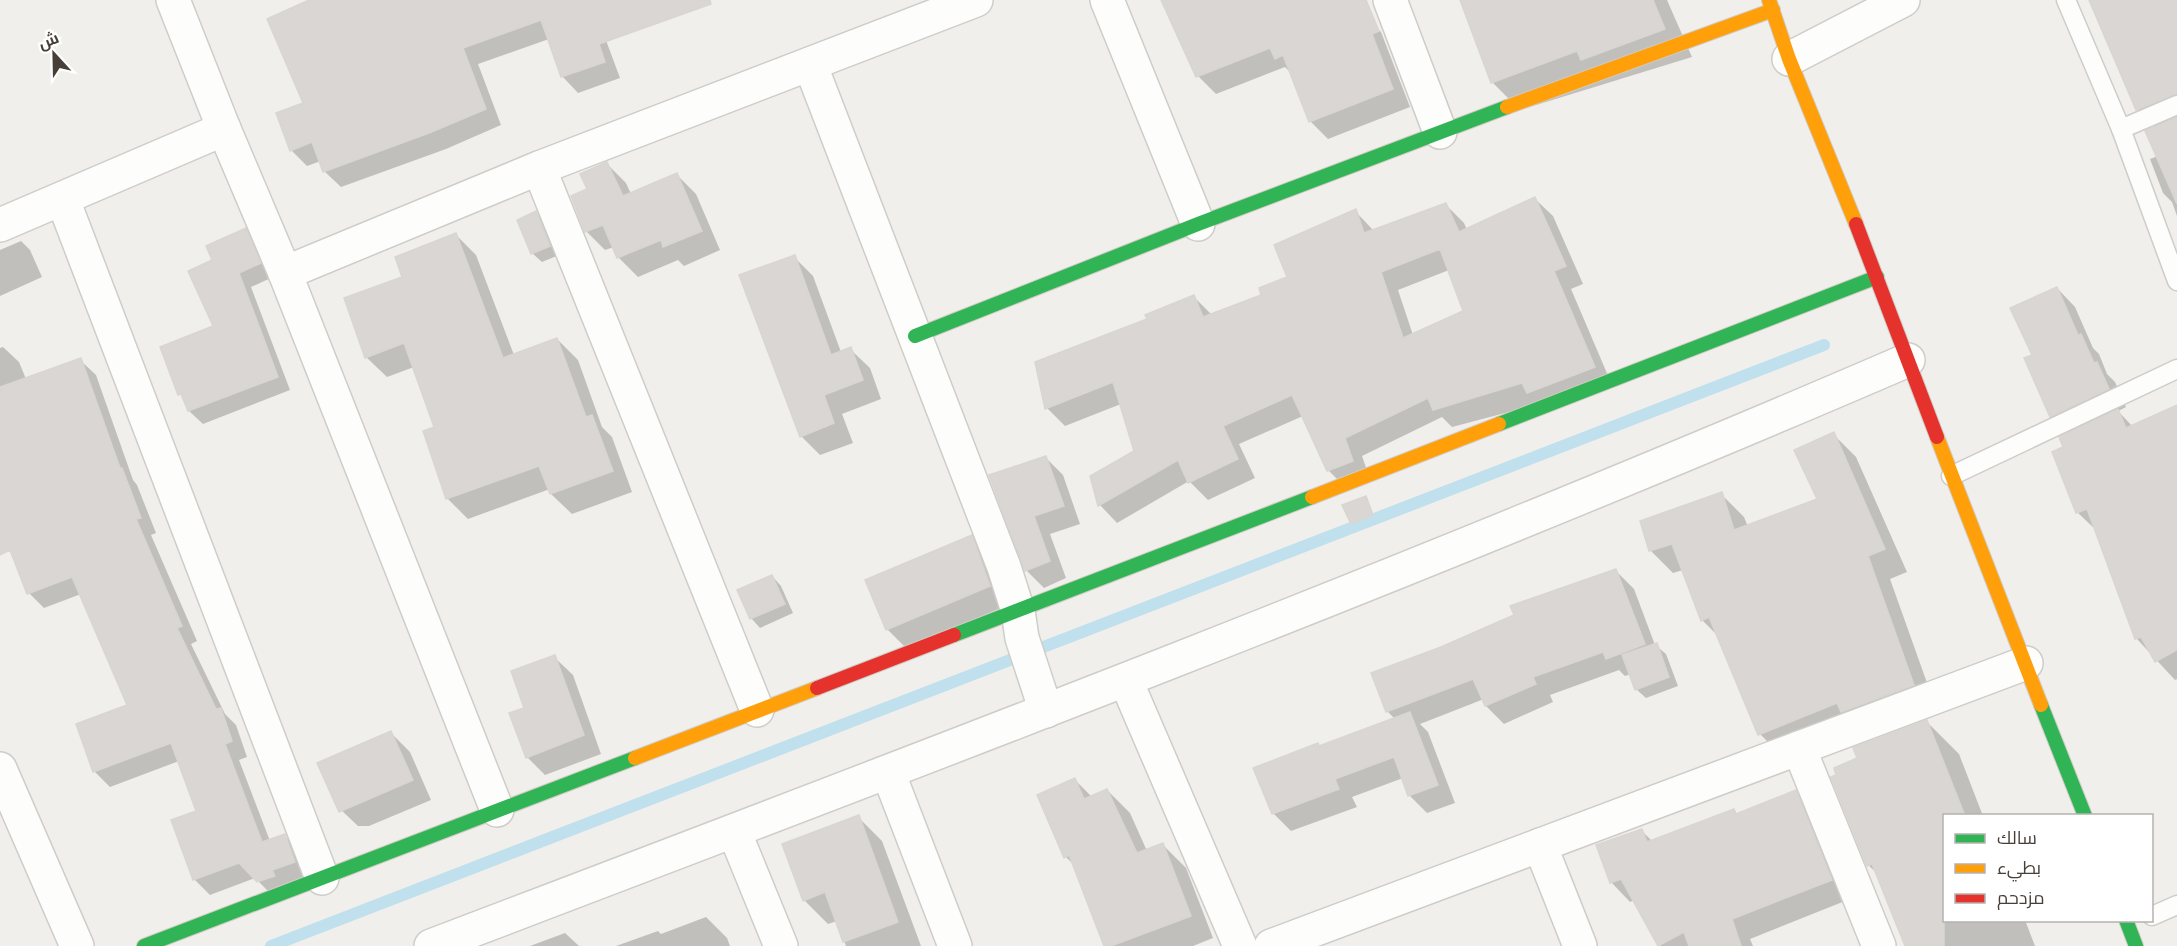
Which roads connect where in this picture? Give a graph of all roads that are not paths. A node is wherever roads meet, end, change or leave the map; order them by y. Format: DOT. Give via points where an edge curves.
graph roads {
  1 [pos="173,0"];
  2 [pos="976,0"];
  3 [pos="1107,0"];
  4 [pos="1390,0"];
  5 [pos="1903,0"];
  6 [pos="2066,0"];
  7 [pos="1771,5"];
  8 [pos="1789,58"];
  9 [pos="810,64"];
  10 [pos="2177,105"];
  11 [pos="224,129"];
  12 [pos="2121,129"];
  13 [pos="1440,132"];
  14 [pos="539,168"];
  15 [pos="63,200"];
  16 [pos="1198,224"];
  17 [pos="0,225"];
  18 [pos="2170,235"];
  19 [pos="285,273"];
  20 [pos="1877,277"];
  21 [pos="2177,280"];
  22 [pos="915,336"];
  23 [pos="1908,360"];
  24 [pos="2177,369"];
  25 [pos="1951,476"];
  26 [pos="1017,611"];
  27 [pos="2026,663"];
  28 [pos="1126,681"];
  29 [pos="757,710"];
  30 [pos="1046,711"];
  31 [pos="1799,748"];
  32 [pos="0,769"];
  33 [pos="888,772"];
  34 [pos="497,810"];
  35 [pos="8,812"];
  36 [pos="2084,814"];
  37 [pos="734,831"];
  38 [pos="1540,845"];
  39 [pos="322,878"];
  40 [pos="2177,905"];
  41 [pos="2153,915"];
  42 [pos="2131,922"];
  43 [pos="76,946"];
  44 [pos="144,946"];
  45 [pos="431,946"];
  46 [pos="781,946"];
  47 [pos="955,946"];
  48 [pos="1240,946"];
  49 [pos="1271,946"];
  50 [pos="1580,946"];
  51 [pos="1879,946"];
  52 [pos="2136,946"];
  1 -- 11 [label="street"];
  2 -- 9 [label="street"];
  3 -- 16 [label="street"];
  4 -- 13 [label="street"];
  5 -- 8 [label="street"];
  6 -- 12 [label="lane"];
  7 -- 8 [label="main road"];
  7 -- 13 [label="main road"];
  8 -- 20 [label="main road"];
  9 -- 14 [label="street"];
  9 -- 22 [label="street"];
  10 -- 12 [label="lane"];
  11 -- 15 [label="street"];
  11 -- 19 [label="street"];
  12 -- 18 [label="lane"];
  13 -- 16 [label="main road"];
  14 -- 19 [label="street"];
  14 -- 29 [label="street"];
  15 -- 17 [label="street"];
  15 -- 39 [label="street"];
  16 -- 22 [label="main road"];
  18 -- 21 [label="lane"];
  19 -- 34 [label="street"];
  20 -- 23 [label="main road"];
  20 -- 26 [label="main road"];
  22 -- 26 [label="street" via="1004,567"];
  23 -- 25 [label="main road"];
  23 -- 28 [label="street" via="1723,440"];
  24 -- 25 [label="lane"];
  25 -- 27 [label="main road"];
  26 -- 29 [label="main road"];
  26 -- 30 [label="street"];
  27 -- 31 [label="street"];
  27 -- 36 [label="main road"];
  28 -- 30 [label="street"];
  28 -- 48 [label="street"];
  29 -- 34 [label="main road"];
  30 -- 33 [label="street"];
  31 -- 38 [label="street"];
  31 -- 51 [label="street"];
  32 -- 35 [label="street"];
  33 -- 37 [label="street"];
  33 -- 47 [label="street"];
  34 -- 39 [label="main road"];
  35 -- 43 [label="street"];
  37 -- 45 [label="street"];
  37 -- 46 [label="street"];
  38 -- 49 [label="street"];
  38 -- 50 [label="street"];
  39 -- 44 [label="main road"];
  40 -- 41 [label="lane"];
  42 -- 52 [label="main road"];
}
